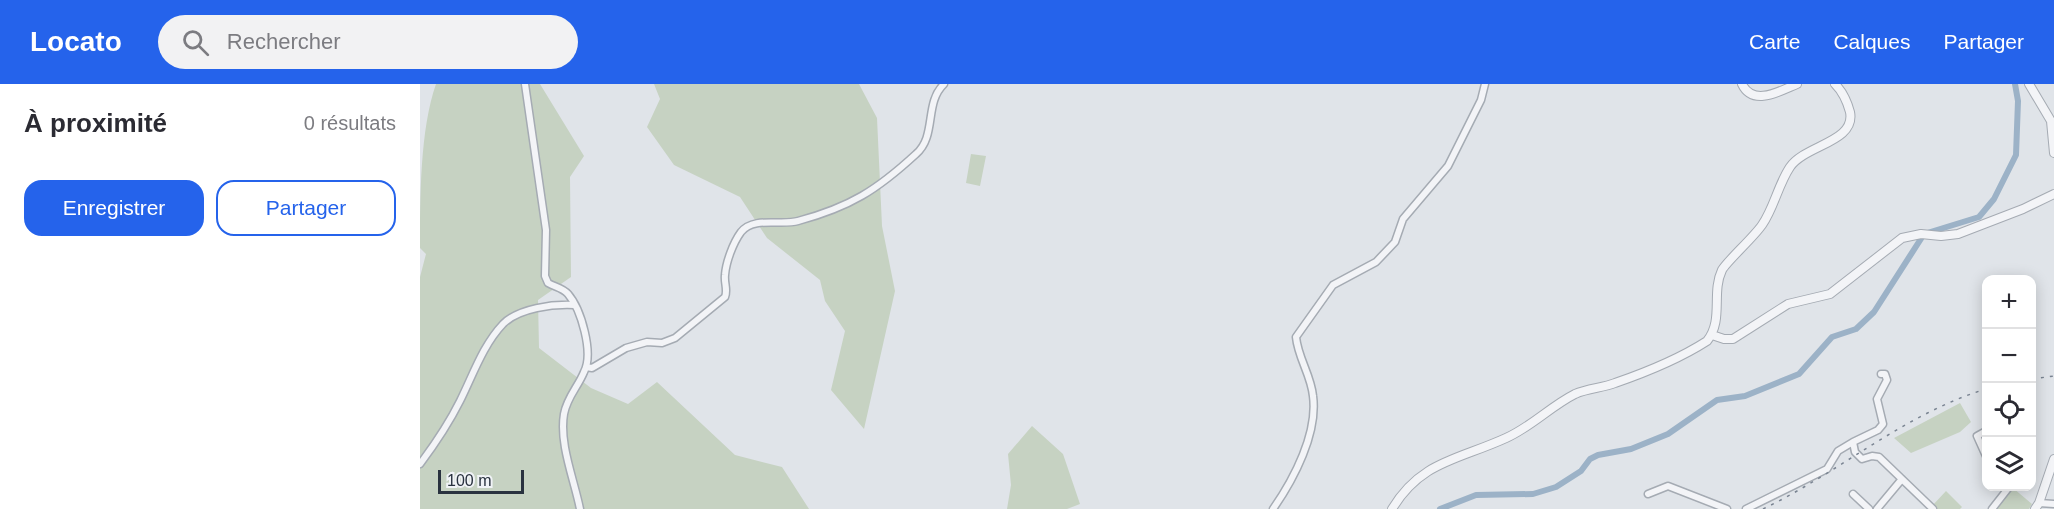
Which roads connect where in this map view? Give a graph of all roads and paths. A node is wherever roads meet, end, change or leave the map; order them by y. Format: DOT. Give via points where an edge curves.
graph roads {
  1 [pos="525,84"];
  2 [pos="944,84"];
  3 [pos="1485,84"];
  4 [pos="1742,84"];
  5 [pos="1797,84"];
  6 [pos="1835,84"];
  7 [pos="2029,84"];
  8 [pos="2054,153"];
  9 [pos="2054,194"];
  10 [pos="574,304"];
  11 [pos="1712,335"];
  12 [pos="586,367"];
  13 [pos="1881,374"];
  14 [pos="1982,433"];
  15 [pos="1853,442"];
  16 [pos="1982,447"];
  17 [pos="2054,459"];
  18 [pos="420,464"];
  19 [pos="1902,479"];
  20 [pos="2006,491"];
  21 [pos="1648,494"];
  22 [pos="1853,494"];
  23 [pos="2054,504"];
  24 [pos="2037,506"];
  25 [pos="580,509"];
  26 [pos="1273,509"];
  27 [pos="1392,509"];
  28 [pos="1727,509"];
  29 [pos="1746,509"];
  30 [pos="1869,509"];
  31 [pos="1877,509"];
  32 [pos="1933,509"];
  33 [pos="1992,509"];
  1 -- 10 [label="street" via="546,230 545,276 548,283 566,292"];
  2 -- 12 [label="street" via="934,97 922,148 881,184 860,199 797,222 756,224 744,229 725,273 726,295 718,303 667,342 636,345 592,368"];
  3 -- 26 [label="street" via="1448,166 1403,219 1395,242 1376,262 1333,285 1296,337 1314,397 1313,414 1298,469"];
  4 -- 5 [label="street" via="1748,93 1758,97"];
  6 -- 11 [label="street" via="1848,102 1851,117 1847,129 1836,139 1795,159 1764,222 1723,268"];
  7 -- 8 [label="street" via="2051,121"];
  9 -- 11 [label="street" via="1969,230 1895,242 1830,294 1788,304 1732,339"];
  10 -- 12 [label="street" via="583,323"];
  10 -- 18 [label="street" via="550,305 515,317 502,326 477,364 445,428"];
  11 -- 27 [label="street" via="1698,347 1635,376 1578,393 1507,438 1422,472"];
  12 -- 25 [label="street" via="564,414 566,452"];
  13 -- 15 [label="street" via="1887,380 1877,399 1883,424"];
  14 -- 16 [label="street" via="1977,436"];
  15 -- 19 [label="street" via="1859,458 1879,457"];
  15 -- 29 [label="street" via="1838,451 1827,469"];
  17 -- 24 [label="street"];
  19 -- 31 [label="street"];
  19 -- 32 [label="street"];
  20 -- 33 [label="street"];
  21 -- 28 [label="street" via="1668,486"];
  22 -- 30 [label="street"];
  23 -- 24 [label="street"];
}
